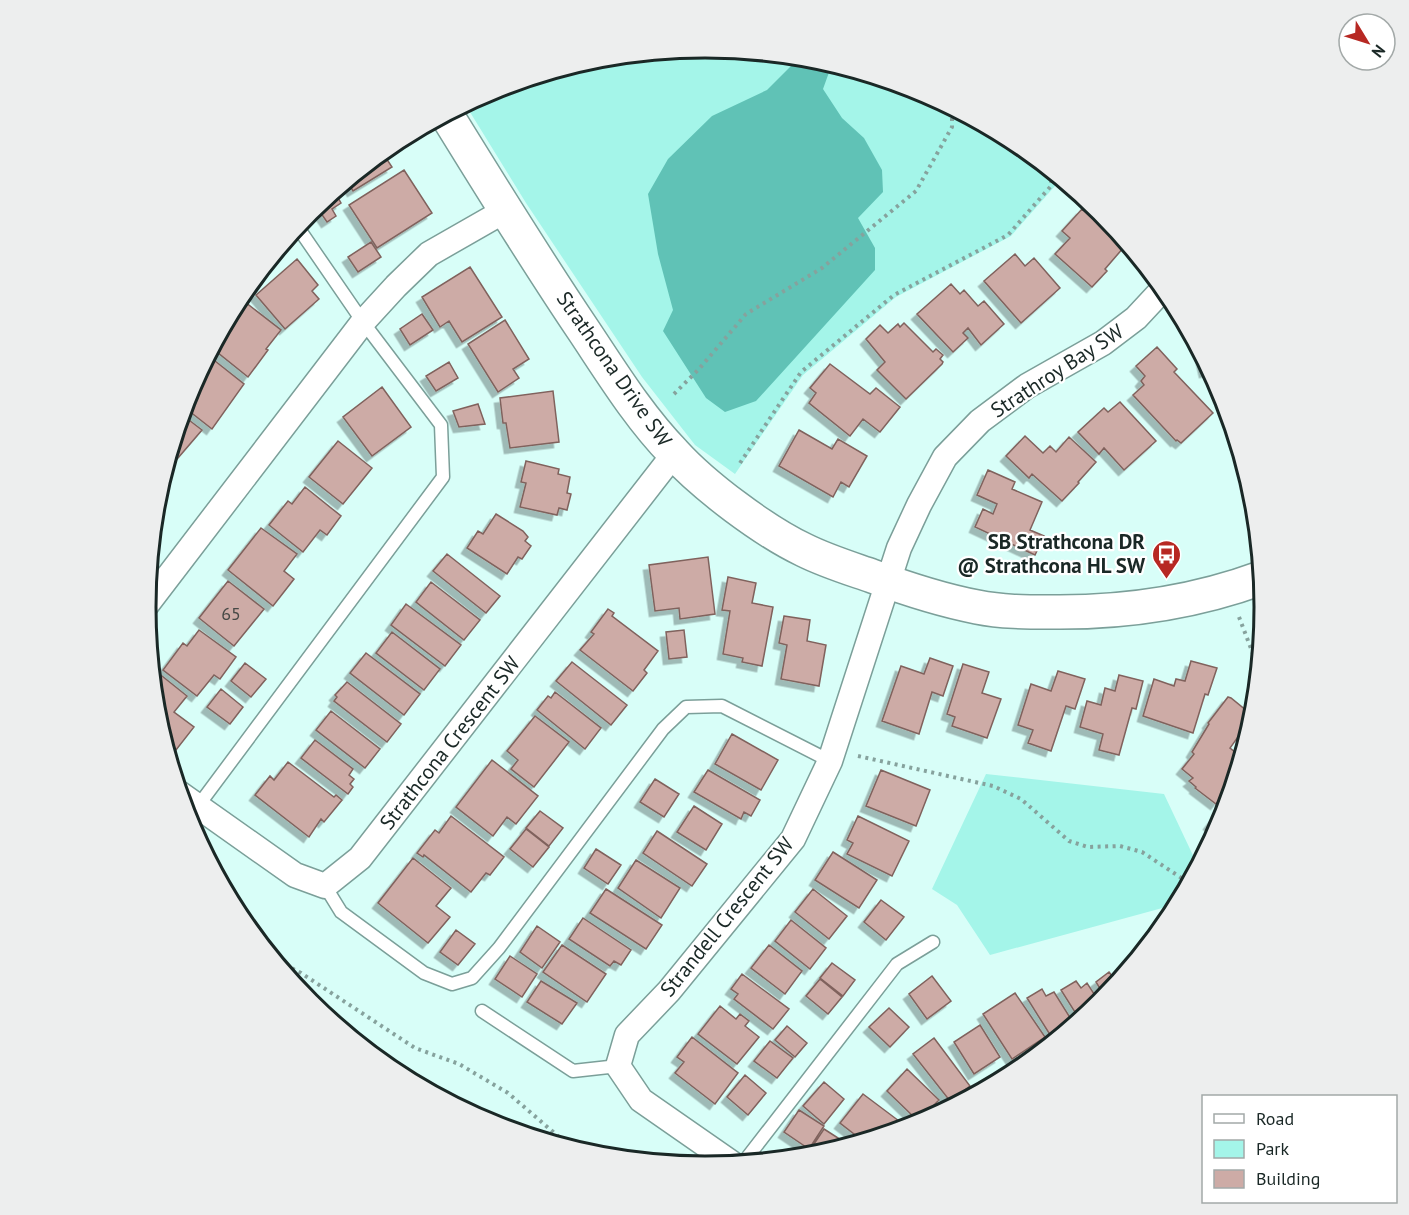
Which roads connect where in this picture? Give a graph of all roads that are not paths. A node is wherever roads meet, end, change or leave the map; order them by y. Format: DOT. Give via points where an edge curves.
graph roads {
  1 [pos="450,121"];
  2 [pos="506,210"];
  3 [pos="303,234"];
  4 [pos="1156,295"];
  5 [pos="363,322"];
  6 [pos="675,454"];
  7 [pos="1253,581"];
  8 [pos="888,582"];
  9 [pos="156,592"];
  10 [pos="831,761"];
  11 [pos="190,798"];
  12 [pos="191,800"];
  13 [pos="325,886"];
  14 [pos="933,942"];
  15 [pos="482,1011"];
  16 [pos="618,1066"];
  17 [pos="750,1154"];
  18 [pos="721,1156"];
  1 -- 2 [label="street, Strathcona Drive SW"];
  2 -- 5 [label="street" via="429,254"];
  2 -- 6 [label="street, Strathcona Drive SW" via="617,380"];
  3 -- 5 [label="lane"];
  4 -- 8 [label="street, Strathroy Bay SW" via="1136,318 1103,343 1027,386 980,421 945,457 899,548"];
  5 -- 9 [label="street"];
  5 -- 11 [label="lane" via="441,425 443,477"];
  6 -- 8 [label="street, Strathcona Drive SW" via="717,491 801,549"];
  6 -- 13 [label="street, Strathcona Crescent SW" via="360,858"];
  7 -- 8 [label="street, Strathcona Drive SW" via="1154,606 1084,612 1013,612 980,607"];
  8 -- 10 [label="street, Strandell Crescent SW"];
  10 -- 13 [label="lane" via="722,706 686,706 663,729 499,948 472,978 452,984 424,973 341,912"];
  10 -- 16 [label="street, Strandell Crescent SW" via="793,839 669,991 627,1035"];
  12 -- 13 [label="street" via="295,875"];
  14 -- 17 [label="lane" via="897,964"];
  15 -- 16 [label="lane" via="573,1071"];
  16 -- 18 [label="street" via="641,1100"];
}
